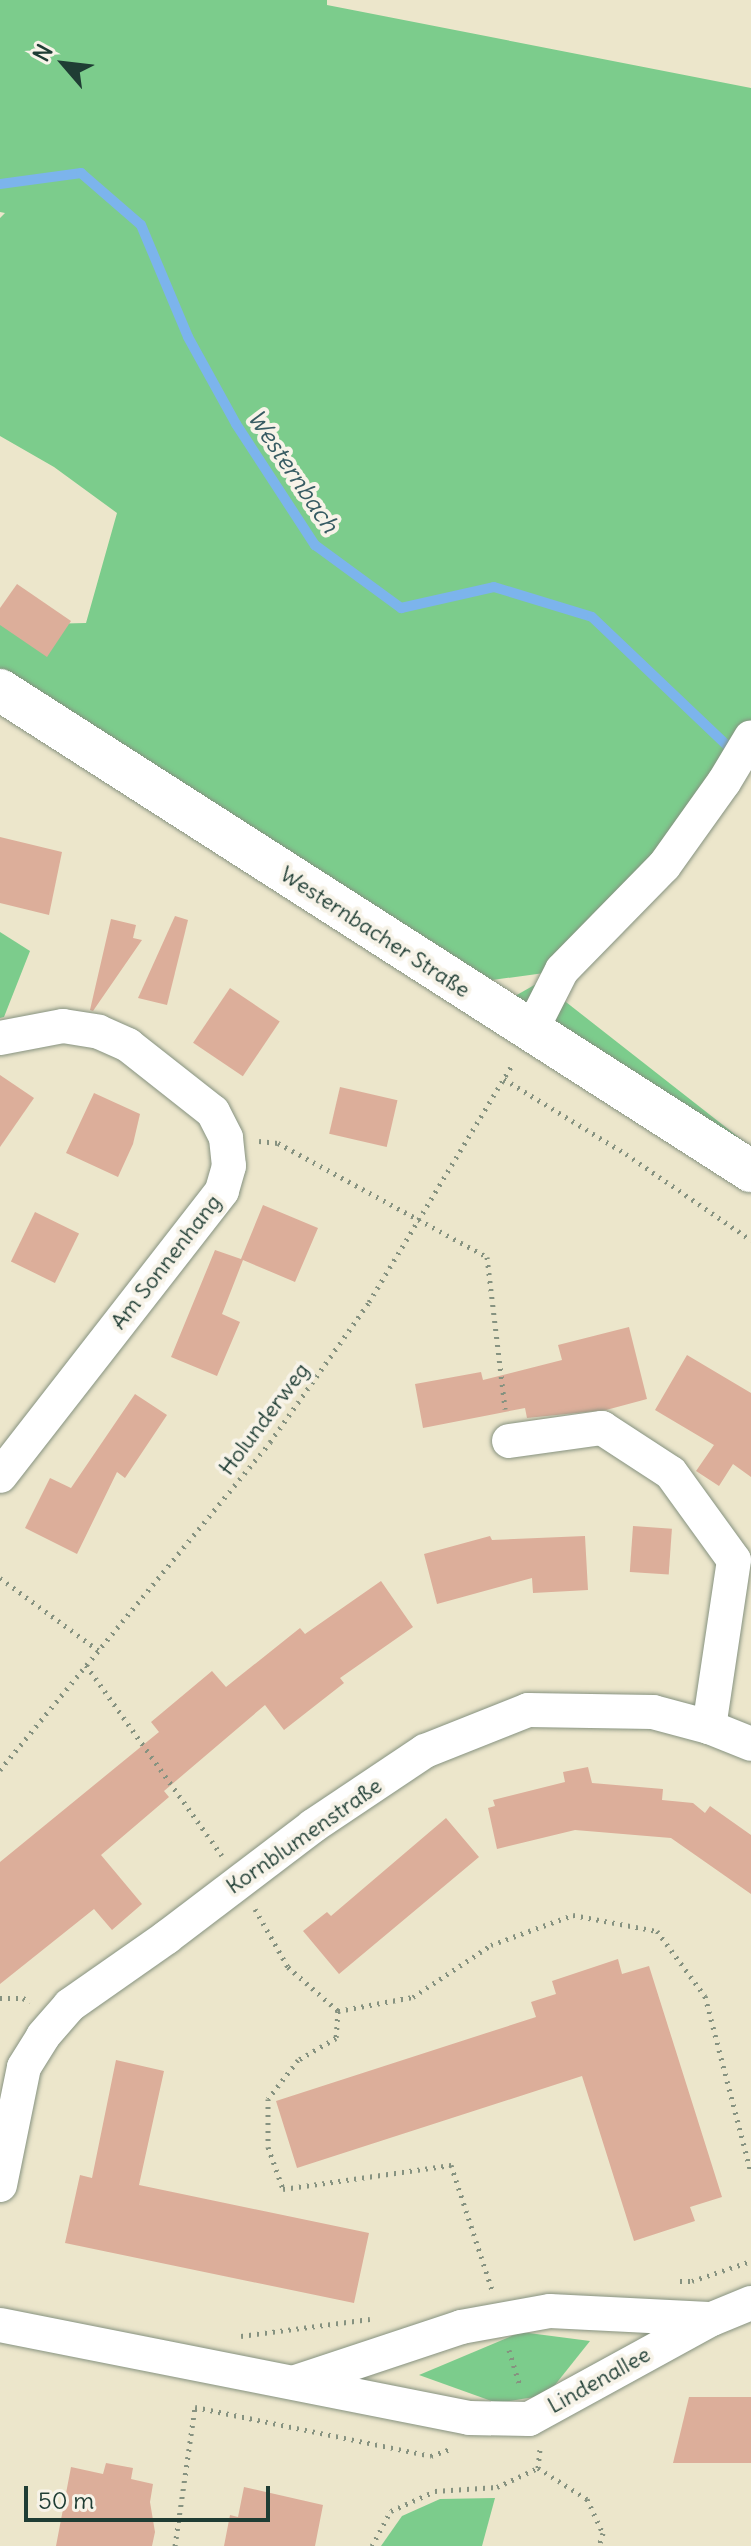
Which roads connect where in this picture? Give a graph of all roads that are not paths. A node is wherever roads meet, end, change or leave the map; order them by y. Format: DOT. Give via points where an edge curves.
graph roads {
  1 [pos="0,690"];
  2 [pos="751,737"];
  3 [pos="531,1031"];
  4 [pos="0,1038"];
  5 [pos="751,1171"];
  6 [pos="509,1441"];
  7 [pos="0,1476"];
  8 [pos="709,1727"];
  9 [pos="751,1744"];
  10 [pos="0,2185"];
  11 [pos="751,2303"];
  12 [pos="712,2319"];
  13 [pos="0,2325"];
  14 [pos="292,2383"];
  1 -- 3 [label="street, Westernbacher Straße"];
  2 -- 3 [label="street" via="664,866 562,970"];
  3 -- 5 [label="street, Westernbacher Straße"];
  4 -- 7 [label="street, Am Sonnenhang" via="63,1026 119,1040 213,1112 226,1138 229,1166 222,1191"];
  6 -- 8 [label="street" via="602,1428 671,1473 734,1560"];
  8 -- 9 [label="street, Kornblumenstraße"];
  8 -- 10 [label="street, Kornblumenstraße" via="653,1712 528,1710 425,1751 70,2005 24,2067"];
  11 -- 12 [label="street, Lindenallee"];
  12 -- 14 [label="street, Lindenallee" via="550,2311 500,2301 461,2327"];
  12 -- 14 [label="street, Lindenallee" via="529,2419 469,2418"];
  13 -- 14 [label="street, Lindenallee"];
}
